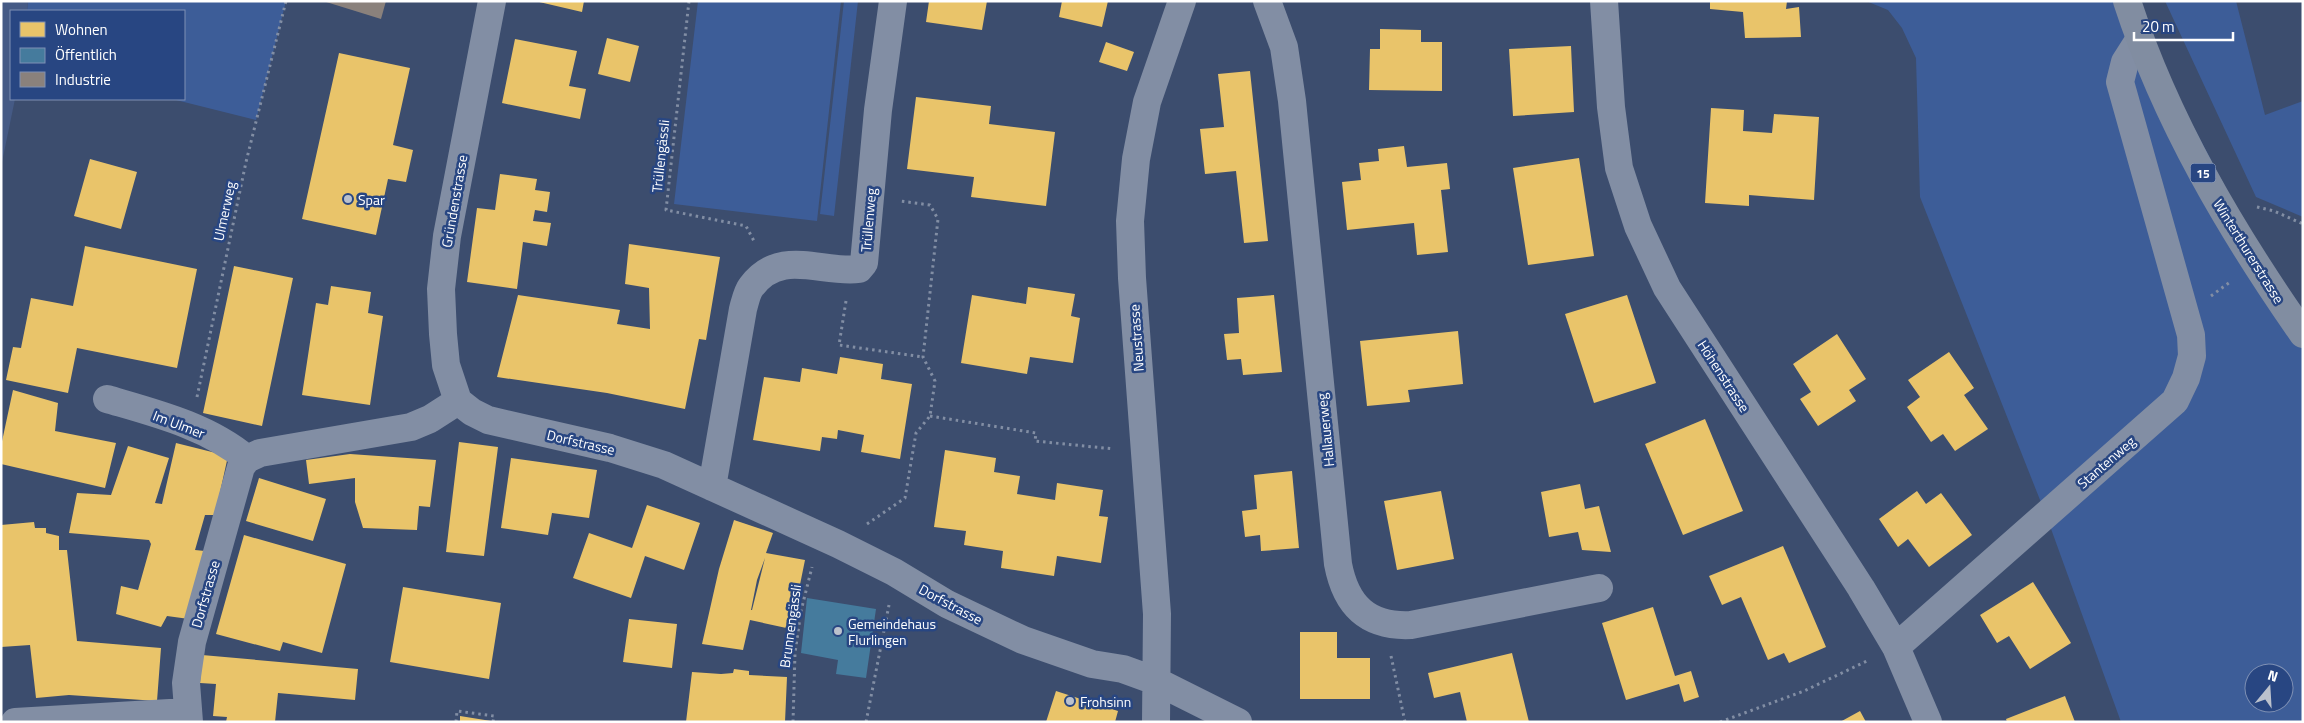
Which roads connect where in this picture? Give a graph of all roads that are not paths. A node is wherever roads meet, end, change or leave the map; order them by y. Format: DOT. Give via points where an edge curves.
graph roads {
  1 [pos="492,1"];
  2 [pos="893,1"];
  3 [pos="1182,1"];
  4 [pos="1267,1"];
  5 [pos="1604,1"];
  6 [pos="2127,1"];
  7 [pos="2139,40"];
  8 [pos="2303,334"];
  9 [pos="107,399"];
  10 [pos="458,401"];
  11 [pos="247,459"];
  12 [pos="712,487"];
  13 [pos="1599,588"];
  14 [pos="1896,647"];
  15 [pos="1156,681"];
  16 [pos="188,717"];
  17 [pos="15,722"];
  18 [pos="1156,722"];
  19 [pos="1238,722"];
  20 [pos="1928,722"];
  1 -- 10 [label="street, Gründenstrasse" via="447,236 441,289 446,365"];
  2 -- 12 [label="street, Trüllenweg" via="878,110 864,263 859,269 852,270 805,264 784,265 768,272 750,287 743,308"];
  3 -- 15 [label="street, Neustrasse" via="1148,102 1136,159 1130,221 1157,614"];
  4 -- 13 [label="street, Hallauerweg" via="1284,48 1292,101 1342,585 1352,602 1366,615 1383,624 1411,625"];
  5 -- 14 [label="street, Höhenstrasse" via="1611,107 1619,168 1638,226 1667,288"];
  6 -- 7 [label="main road, Winterthurerstrasse / 15"];
  7 -- 8 [label="main road, Winterthurerstrasse / 15" via="2173,115 2254,263"];
  7 -- 14 [label="street, Stantenweg" via="2125,62 2120,82 2187,315 2192,356 2186,378 2175,401"];
  9 -- 11 [label="street, Im Ulmer" via="191,427 229,444"];
  10 -- 11 [label="street" via="411,427 260,453"];
  10 -- 12 [label="street, Dorfstrasse" via="488,420 610,448 664,465"];
  11 -- 16 [label="street, Dorfstrasse" via="241,467 192,642 186,683"];
  12 -- 15 [label="street, Dorfstrasse" via="829,540 894,572 947,604 1023,640 1092,664 1123,669"];
  14 -- 20 [label="street, Höhenstrasse"];
  15 -- 18 [label="street, Neustrasse"];
  15 -- 19 [label="street, Dorfstrasse"];
  16 -- 17 [label="street"];
}
